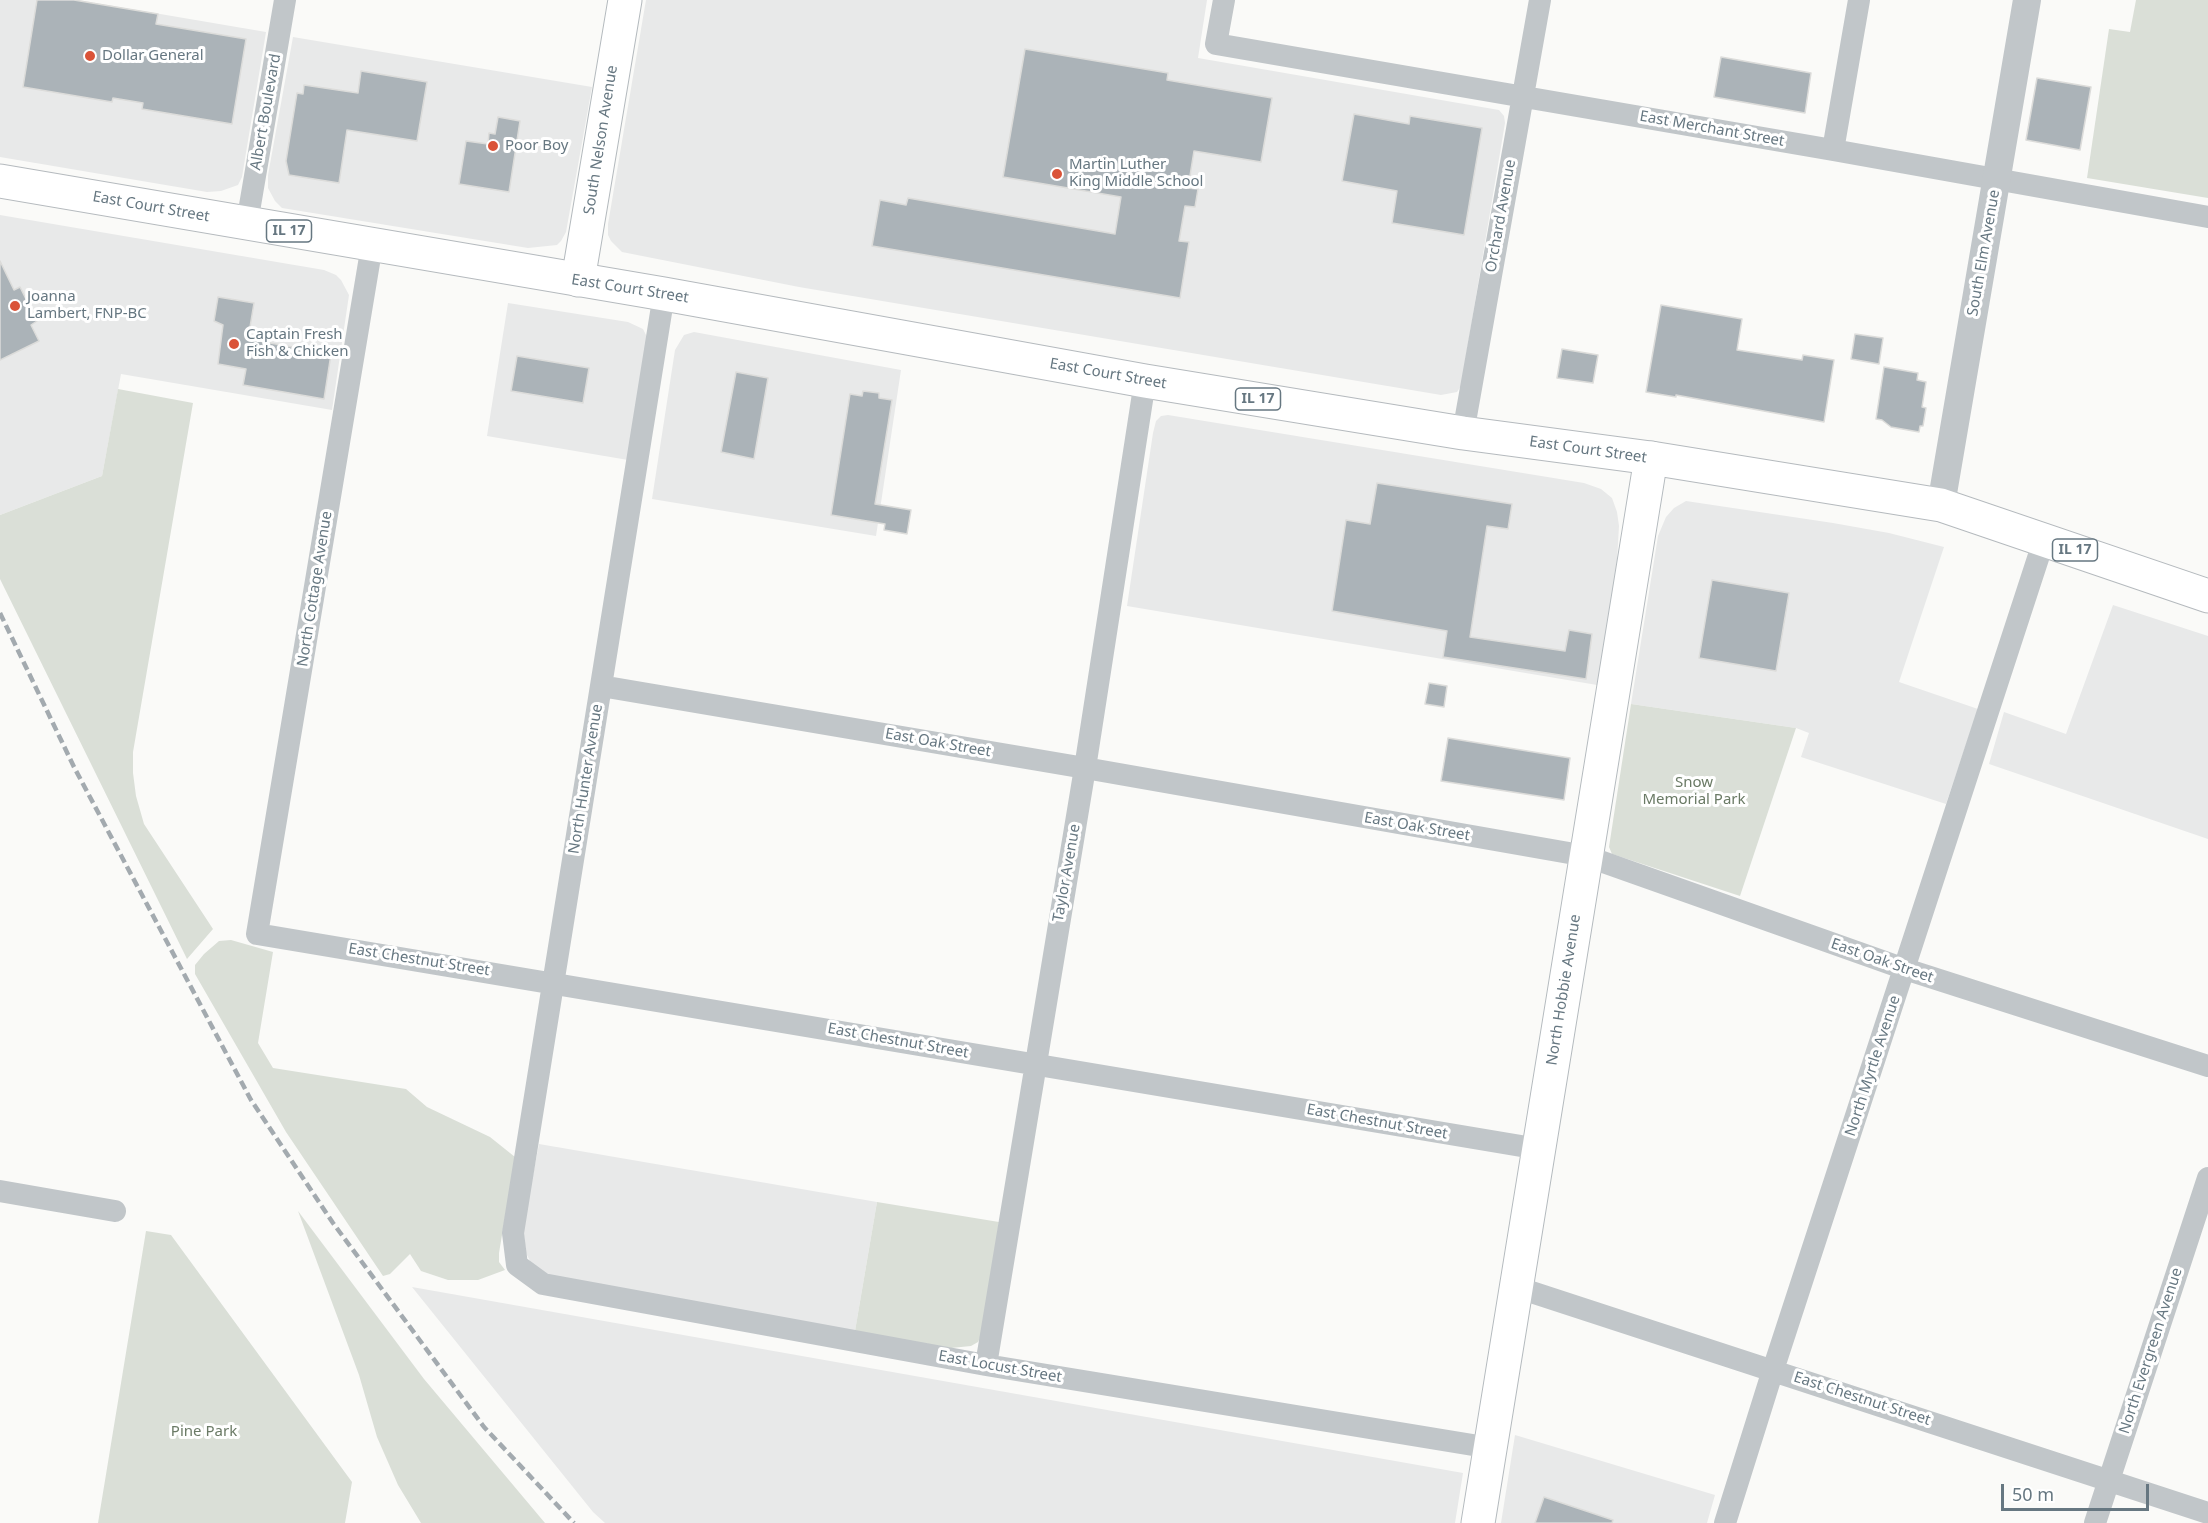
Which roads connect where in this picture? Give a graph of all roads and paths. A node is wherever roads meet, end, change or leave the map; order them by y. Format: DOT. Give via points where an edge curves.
graph roads {
  1 [pos="285,0"];
  2 [pos="625,0"];
  3 [pos="1224,0"];
  4 [pos="1540,0"];
  5 [pos="1859,0"];
  6 [pos="2027,0"];
  7 [pos="1522,96"];
  8 [pos="1833,150"];
  9 [pos="1996,180"];
  10 [pos="0,182"];
  11 [pos="2208,217"];
  12 [pos="247,224"];
  13 [pos="372,245"];
  14 [pos="578,280"];
  15 [pos="664,294"];
  16 [pos="1145,381"];
  17 [pos="1463,433"];
  18 [pos="1651,458"];
  19 [pos="1941,505"];
  20 [pos="2044,540"];
  21 [pos="2208,596"];
  22 [pos="601,686"];
  23 [pos="1085,768"];
  24 [pos="1586,856"];
  25 [pos="258,934"];
  26 [pos="1905,969"];
  27 [pos="553,982"];
  28 [pos="1035,1065"];
  29 [pos="2208,1066"];
  30 [pos="1539,1149"];
  31 [pos="2208,1178"];
  32 [pos="0,1191"];
  33 [pos="115,1211"];
  34 [pos="517,1265"];
  35 [pos="1516,1287"];
  36 [pos="986,1365"];
  37 [pos="1773,1370"];
  38 [pos="1491,1448"];
  39 [pos="2109,1480"];
  40 [pos="2208,1513"];
  41 [pos="1478,1523"];
  42 [pos="1725,1523"];
  43 [pos="2095,1523"];
  1 -- 12 [label="street, Albert Boulevard"];
  2 -- 14 [label="main road, South Nelson Avenue"];
  3 -- 7 [label="street, East Merchant Street" via="1216,44"];
  4 -- 7 [label="street, Orchard Avenue"];
  5 -- 8 [label="street"];
  6 -- 9 [label="street, South Elm Avenue"];
  7 -- 8 [label="street, East Merchant Street"];
  7 -- 17 [label="street, Orchard Avenue"];
  8 -- 9 [label="street, East Merchant Street"];
  9 -- 11 [label="street, East Merchant Street"];
  9 -- 19 [label="street, South Elm Avenue"];
  10 -- 12 [label="main road, East Court Street / IL 17"];
  12 -- 13 [label="main road, East Court Street / IL 17"];
  13 -- 14 [label="main road, East Court Street / IL 17"];
  13 -- 25 [label="street, North Cottage Avenue"];
  14 -- 15 [label="main road, East Court Street / IL 17"];
  15 -- 16 [label="main road, East Court Street / IL 17"];
  15 -- 22 [label="street, North Hunter Avenue"];
  16 -- 17 [label="main road, East Court Street / IL 17"];
  16 -- 23 [label="street, Taylor Avenue"];
  17 -- 18 [label="main road, East Court Street / IL 17"];
  18 -- 19 [label="main road, East Court Street / IL 17"];
  18 -- 24 [label="main road, North Hobbie Avenue"];
  19 -- 20 [label="main road, East Court Street / IL 17"];
  20 -- 21 [label="main road, East Court Street / IL 17"];
  20 -- 26 [label="street, North Myrtle Avenue"];
  22 -- 23 [label="street, East Oak Street"];
  22 -- 27 [label="street, North Hunter Avenue"];
  23 -- 24 [label="street, East Oak Street"];
  23 -- 28 [label="street, Taylor Avenue"];
  24 -- 26 [label="street, East Oak Street"];
  24 -- 30 [label="main road, North Hobbie Avenue"];
  25 -- 27 [label="street, East Chestnut Street"];
  26 -- 29 [label="street, East Oak Street"];
  26 -- 37 [label="street, North Myrtle Avenue"];
  27 -- 28 [label="street, East Chestnut Street"];
  27 -- 34 [label="street, North Hunter Avenue" via="513,1233"];
  28 -- 30 [label="street, East Chestnut Street"];
  28 -- 36 [label="street, Taylor Avenue"];
  30 -- 35 [label="main road, North Hobbie Avenue"];
  31 -- 39 [label="street, North Evergreen Avenue"];
  32 -- 33 [label="street"];
  34 -- 36 [label="street, East Locust Street" via="543,1284"];
  35 -- 37 [label="street, East Chestnut Street"];
  35 -- 38 [label="main road, North Hobbie Avenue"];
  36 -- 38 [label="street, East Locust Street"];
  37 -- 39 [label="street, East Chestnut Street"];
  37 -- 42 [label="street, North Myrtle Avenue"];
  38 -- 41 [label="main road, North Hobbie Avenue"];
  39 -- 40 [label="street, East Chestnut Street"];
  39 -- 43 [label="street, North Evergreen Avenue"];
}
